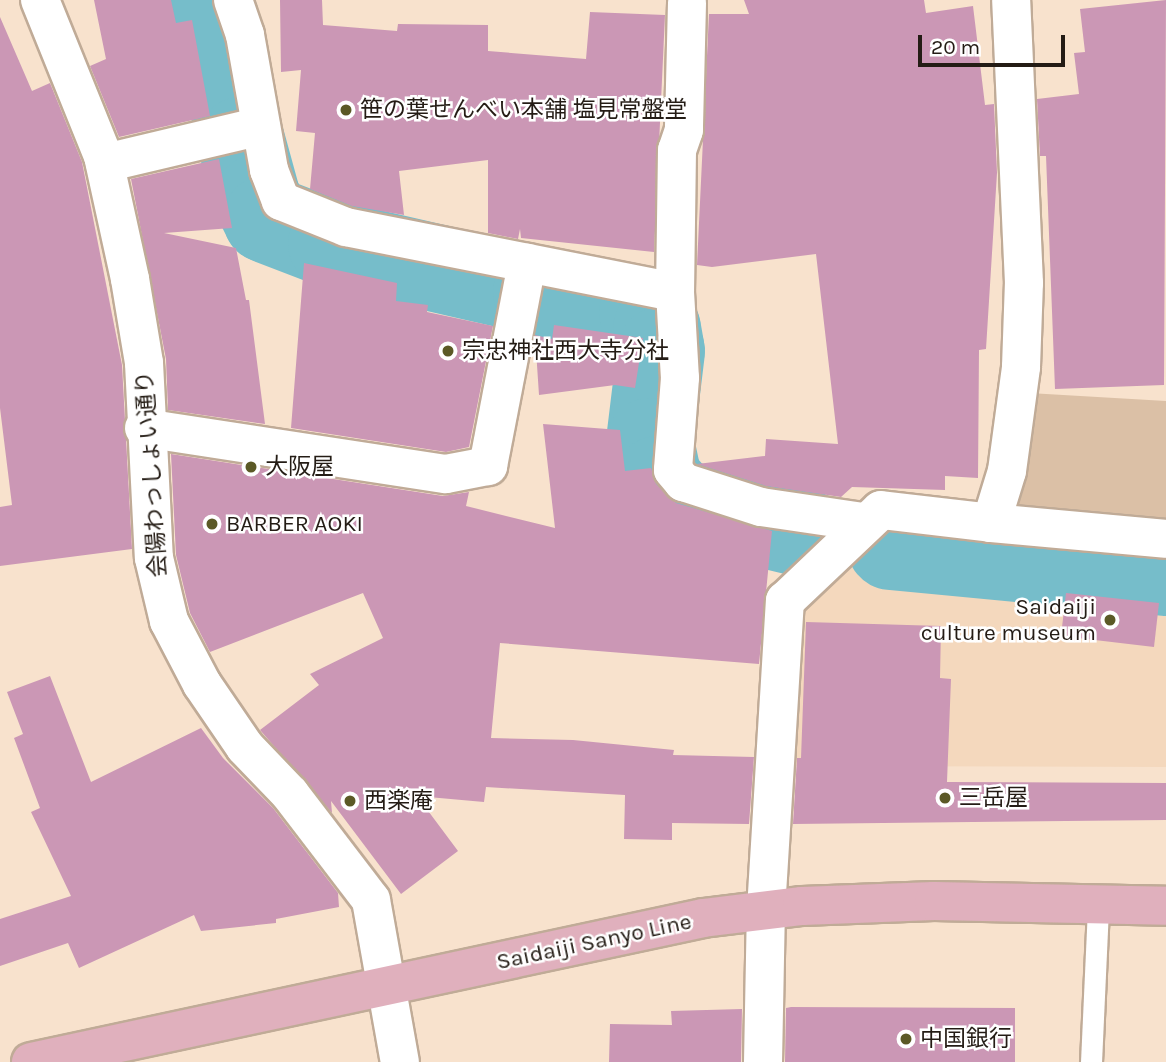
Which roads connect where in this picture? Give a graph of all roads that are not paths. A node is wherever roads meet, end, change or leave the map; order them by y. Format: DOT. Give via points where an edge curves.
graph roads {
  1 [pos="40,0"];
  2 [pos="233,0"];
  3 [pos="1011,0"];
  4 [pos="685,1"];
  5 [pos="261,126"];
  6 [pos="105,163"];
  7 [pos="527,263"];
  8 [pos="675,292"];
  9 [pos="144,428"];
  10 [pos="863,522"];
  11 [pos="991,523"];
  12 [pos="1166,539"];
  13 [pos="1098,906"];
  14 [pos="1166,906"];
  15 [pos="766,910"];
  16 [pos="386,988"];
  17 [pos="31,1062"];
  18 [pos="400,1062"];
  19 [pos="763,1062"];
  20 [pos="1091,1062"];
  1 -- 6 [label="street, 会陽わっしょい通り"];
  2 -- 5 [label="street" via="245,35"];
  3 -- 11 [label="street" via="1024,283 1021,368 1007,471"];
  4 -- 8 [label="street"];
  5 -- 6 [label="street"];
  5 -- 7 [label="street" via="281,201 296,210 346,227"];
  6 -- 9 [label="street, 会陽わっしょい通り" via="144,363"];
  7 -- 8 [label="street"];
  7 -- 9 [label="street" via="488,466 446,474"];
  8 -- 10 [label="street" via="680,378 673,470 683,482 761,507"];
  9 -- 16 [label="street, 会陽わっしょい通り" via="154,558 169,621 202,684 245,747 290,794 370,900"];
  10 -- 11 [label="street" via="881,510"];
  10 -- 15 [label="street" via="785,601"];
  11 -- 12 [label="street"];
  13 -- 14 [label="main road, Saidaiji Sanyo Line"];
  13 -- 15 [label="main road, Saidaiji Sanyo Line" via="933,901"];
  13 -- 20 [label="lane"];
  15 -- 16 [label="main road, Saidaiji Sanyo Line" via="703,918"];
  15 -- 19 [label="street"];
  16 -- 17 [label="main road, Saidaiji Sanyo Line"];
  16 -- 18 [label="street, 会陽わっしょい通り"];
}
